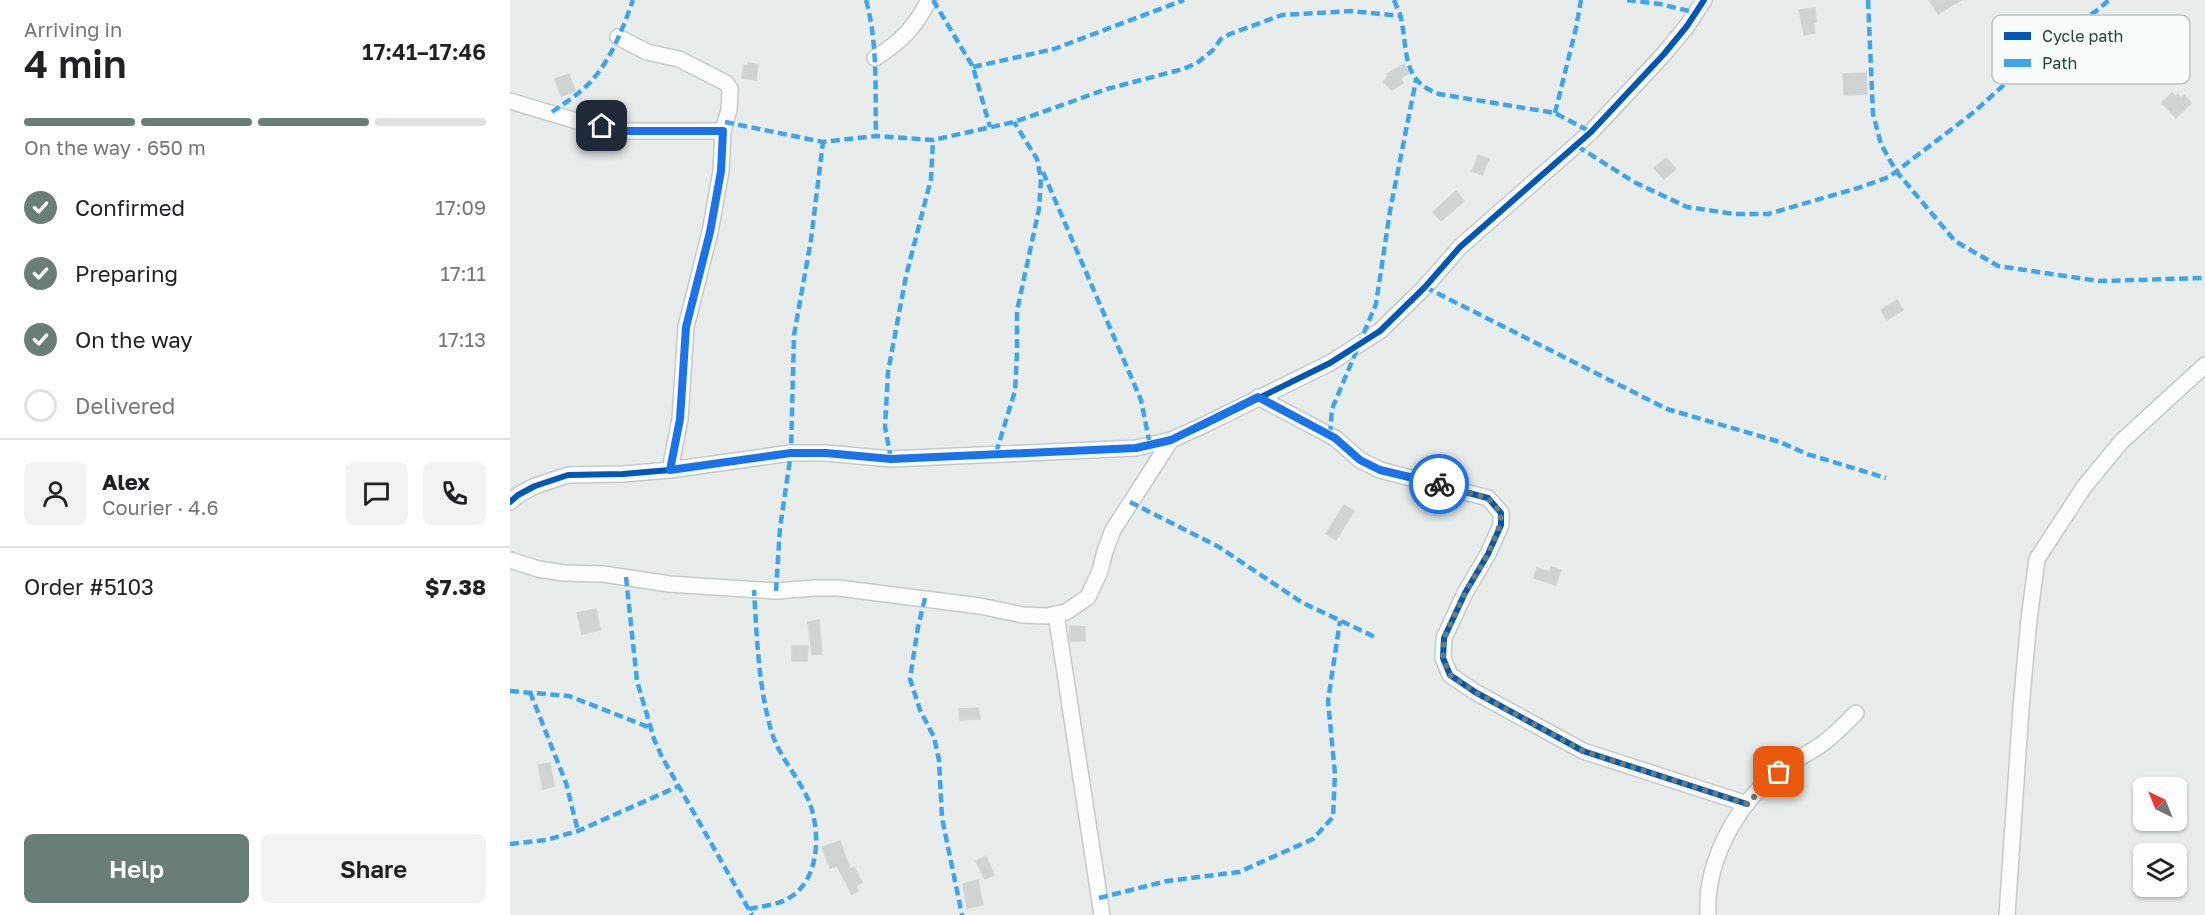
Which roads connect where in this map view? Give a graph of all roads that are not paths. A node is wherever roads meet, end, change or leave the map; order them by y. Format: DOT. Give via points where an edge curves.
graph roads {
  1 [pos="929,0"];
  2 [pos="1704,0"];
  3 [pos="618,37"];
  4 [pos="875,58"];
  5 [pos="510,102"];
  6 [pos="723,131"];
  7 [pos="2205,365"];
  8 [pos="1258,397"];
  9 [pos="1171,440"];
  10 [pos="670,470"];
  11 [pos="510,502"];
  12 [pos="510,560"];
  13 [pos="1056,614"];
  14 [pos="1856,713"];
  15 [pos="1747,804"];
  16 [pos="1102,915"];
  17 [pos="1708,915"];
  18 [pos="2007,915"];
  1 -- 4 [label="street" via="908,33"];
  2 -- 8 [label="street" via="1664,54 1584,139 1460,247 1380,331 1330,363"];
  3 -- 6 [label="street" via="647,52 679,59 726,83 730,94"];
  5 -- 6 [label="street" via="623,131"];
  6 -- 10 [label="street" via="721,171 710,232 686,327 680,419"];
  7 -- 18 [label="street" via="2121,442 2084,487 2037,559 2022,697"];
  8 -- 9 [label="street"];
  8 -- 15 [label="street" via="1335,438 1360,460 1380,470 1488,498 1497,506 1500,525 1444,638 1443,658 1450,675 1583,751"];
  9 -- 10 [label="street" via="1136,448 891,459 791,453"];
  9 -- 13 [label="street" via="1113,530 1088,597"];
  10 -- 11 [label="street" via="568,475 535,486"];
  12 -- 13 [label="street" via="564,573 603,574 669,584 776,591 838,588 969,604 1023,615"];
  13 -- 16 [label="street"];
  14 -- 15 [label="street" via="1825,742 1779,772"];
  15 -- 17 [label="street" via="1718,852"];
}
